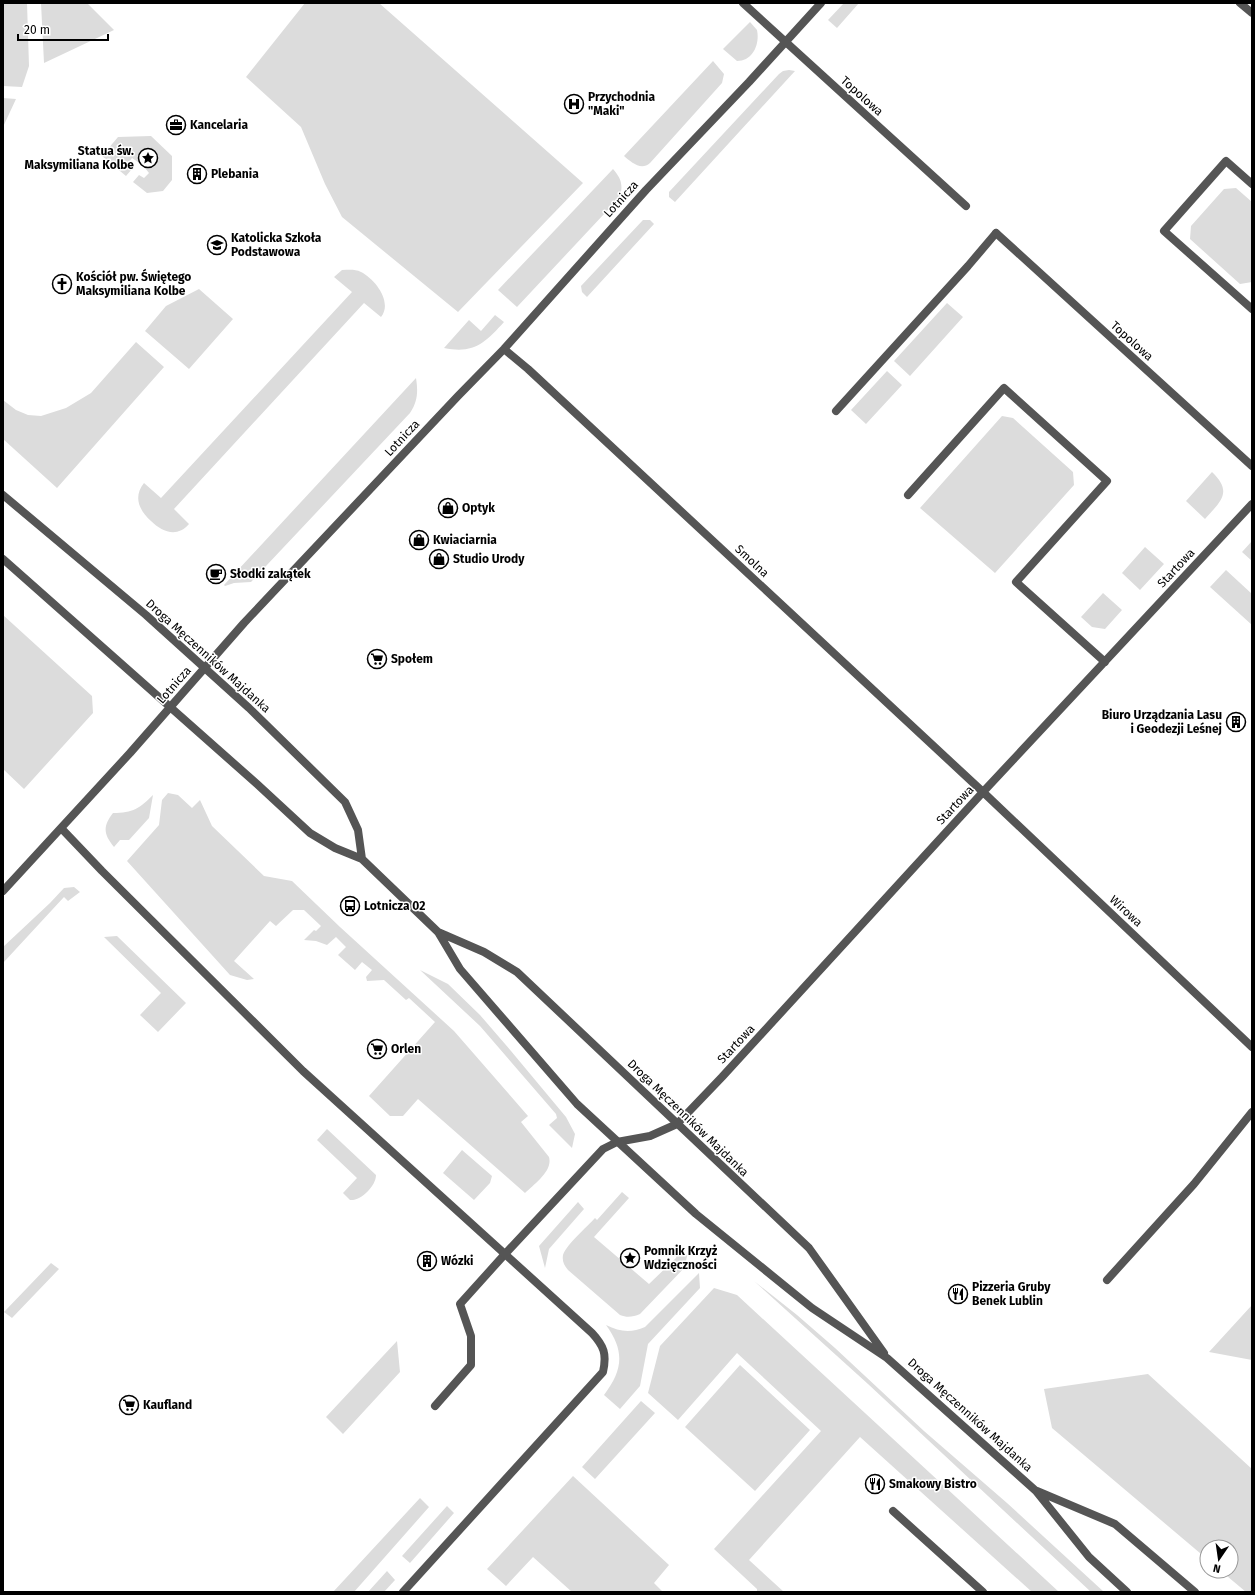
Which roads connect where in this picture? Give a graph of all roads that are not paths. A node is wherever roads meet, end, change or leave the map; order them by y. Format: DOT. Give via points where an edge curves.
graph roads {
  1 [pos="743,3"];
  2 [pos="822,3"];
  3 [pos="1240,3"];
  4 [pos="1252,14"];
  5 [pos="786,42"];
  6 [pos="1252,184"];
  7 [pos="966,206"];
  8 [pos="1252,309"];
  9 [pos="504,349"];
  10 [pos="836,411"];
  11 [pos="1252,466"];
  12 [pos="3,495"];
  13 [pos="908,496"];
  14 [pos="1252,504"];
  15 [pos="3,558"];
  16 [pos="1105,662"];
  17 [pos="204,668"];
  18 [pos="170,707"];
  19 [pos="983,792"];
  20 [pos="61,828"];
  21 [pos="362,859"];
  22 [pos="3,891"];
  23 [pos="438,932"];
  24 [pos="1252,1047"];
  25 [pos="1252,1112"];
  26 [pos="677,1124"];
  27 [pos="617,1142"];
  28 [pos="505,1254"];
  29 [pos="1108,1280"];
  30 [pos="887,1358"];
  31 [pos="435,1406"];
  32 [pos="1036,1491"];
  33 [pos="892,1512"];
  34 [pos="403,1592"];
  35 [pos="983,1592"];
  36 [pos="1127,1592"];
  37 [pos="1195,1592"];
  1 -- 5 [label="street, Topolowa"];
  2 -- 5 [label="street, Lotnicza"];
  3 -- 4 [label="street"];
  5 -- 7 [label="street, Topolowa"];
  5 -- 9 [label="street, Lotnicza" via="646,190"];
  6 -- 8 [label="street" via="1226,161 1164,231"];
  9 -- 17 [label="street, Lotnicza"];
  9 -- 19 [label="street, Smolna"];
  10 -- 11 [label="street, Topolowa" via="996,233"];
  12 -- 17 [label="street, Droga Męczenników Majdanka" via="123,595"];
  13 -- 16 [label="street" via="1004,388 1107,481 1016,582"];
  14 -- 16 [label="street, Startowa"];
  15 -- 18 [label="street, Droga Męczenników Majdanka"];
  16 -- 19 [label="street, Startowa"];
  17 -- 18 [label="street, Lotnicza"];
  17 -- 21 [label="street, Droga Męczenników Majdanka" via="249,708 345,802 358,830"];
  18 -- 20 [label="street, Lotnicza"];
  18 -- 21 [label="street, Droga Męczenników Majdanka" via="310,833 335,848"];
  19 -- 24 [label="street, Wirowa"];
  19 -- 26 [label="street, Startowa"];
  20 -- 22 [label="street, Lotnicza"];
  20 -- 28 [label="street" via="303,1071"];
  21 -- 23 [label="street, Droga Męczenników Majdanka"];
  23 -- 26 [label="street, Droga Męczenników Majdanka" via="484,952 517,972"];
  23 -- 27 [label="street, Droga Męczenników Majdanka" via="460,969 560,1087"];
  25 -- 29 [label="street" via="1194,1184"];
  26 -- 27 [label="street" via="650,1136"];
  26 -- 30 [label="street, Droga Męczenników Majdanka" via="809,1248"];
  27 -- 28 [label="street" via="603,1149"];
  27 -- 30 [label="street, Droga Męczenników Majdanka" via="696,1214 812,1308"];
  28 -- 31 [label="street" via="460,1304 471,1336 471,1365"];
  28 -- 34 [label="street" via="600,1342 605,1351 603,1372"];
  30 -- 32 [label="street, Droga Męczenników Majdanka"];
  32 -- 36 [label="street, Droga Męczenników Majdanka" via="1089,1557"];
  32 -- 37 [label="street, Droga Męczenników Majdanka" via="1115,1524"];
  33 -- 35 [label="street"];
}
